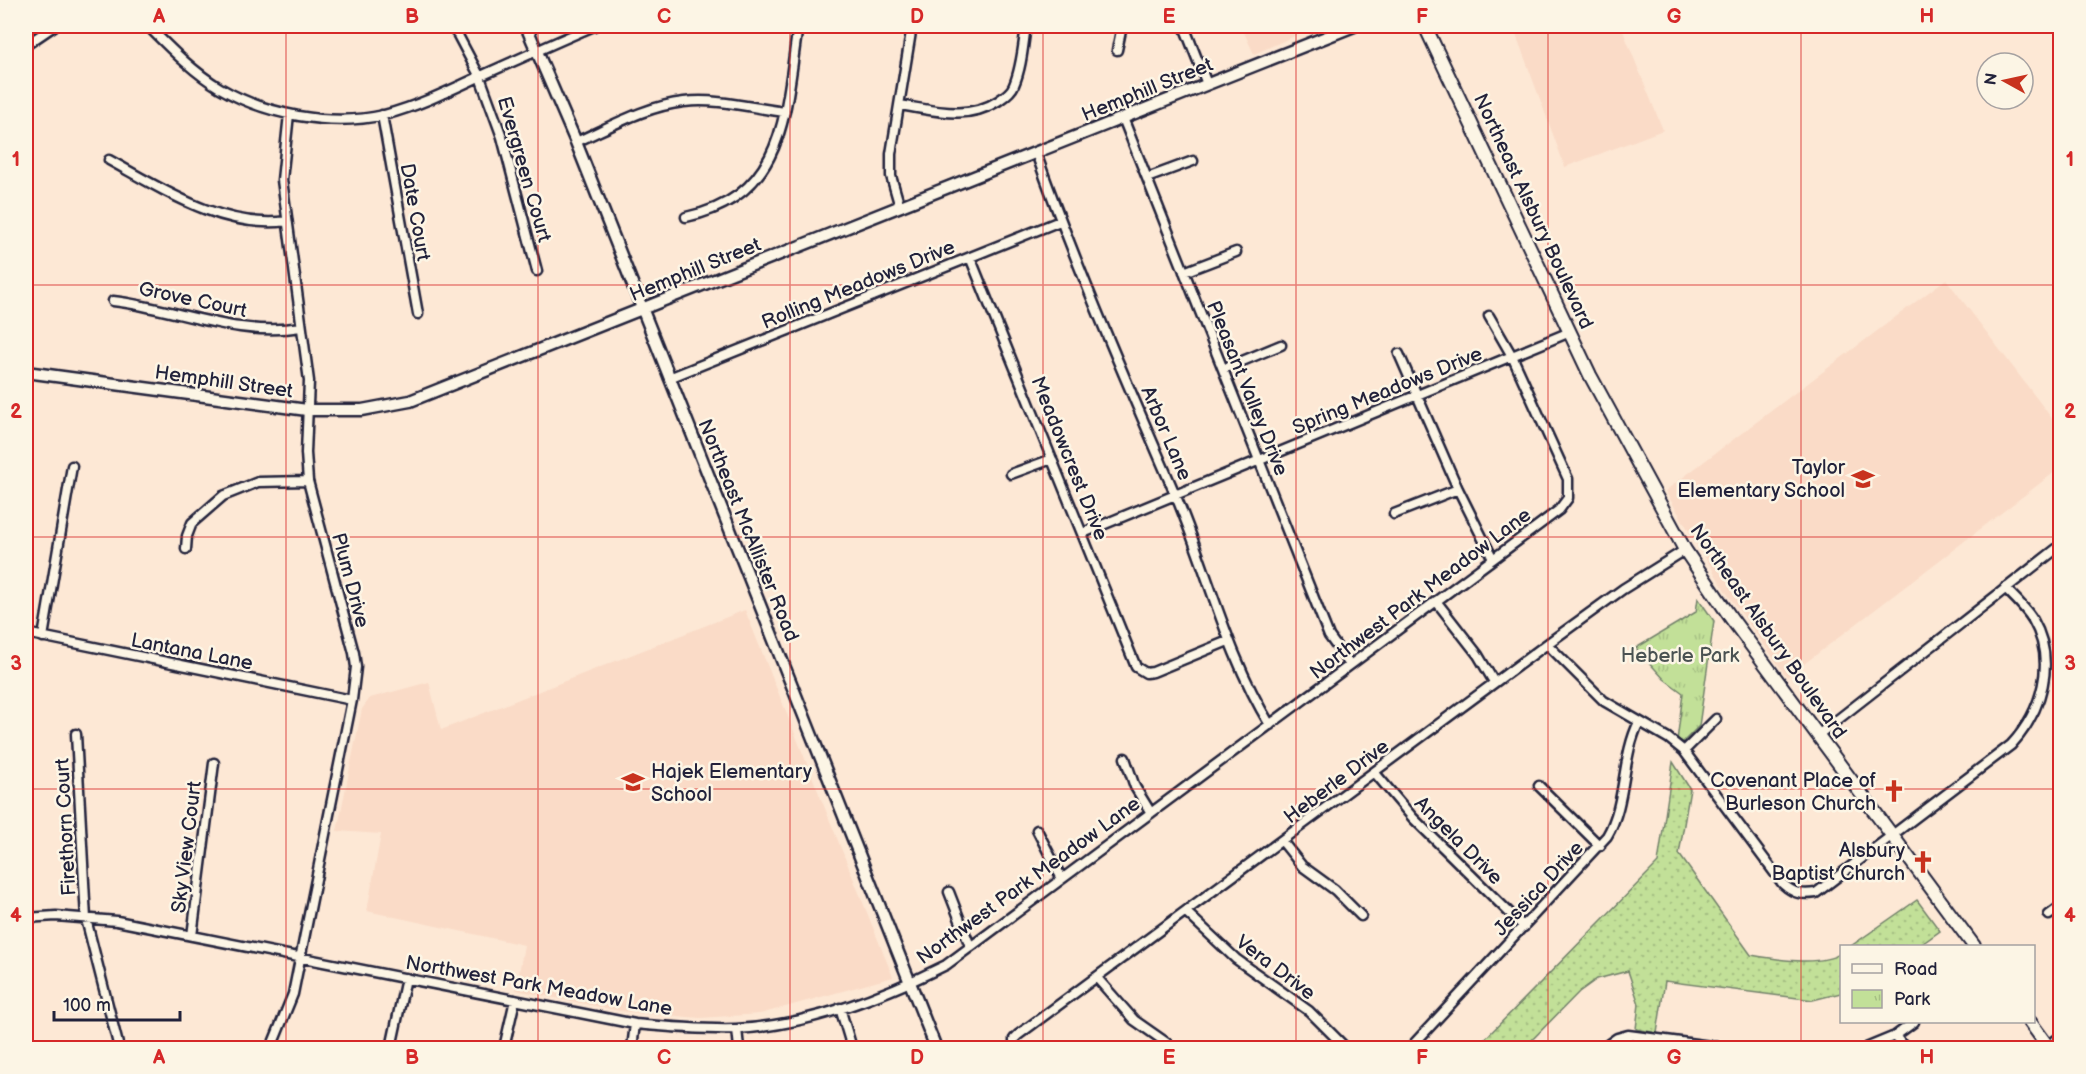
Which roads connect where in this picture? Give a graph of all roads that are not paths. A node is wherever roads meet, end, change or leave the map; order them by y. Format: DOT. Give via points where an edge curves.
graph roads {
  1 [pos="54,26"];
  2 [pos="148,26"];
  3 [pos="453,26"];
  4 [pos="526,26"];
  5 [pos="594,26"];
  6 [pos="798,26"];
  7 [pos="912,26"];
  8 [pos="1026,26"];
  9 [pos="1122,26"];
  10 [pos="1184,26"];
  11 [pos="1354,26"];
  12 [pos="1425,26"];
  13 [pos="26,45"];
  14 [pos="539,50"];
  15 [pos="1118,50"];
  16 [pos="480,77"];
  17 [pos="1207,84"];
  18 [pos="899,105"];
  19 [pos="785,112"];
  20 [pos="289,114"];
  21 [pos="382,115"];
  22 [pos="1123,118"];
  23 [pos="576,142"];
  24 [pos="1036,153"];
  25 [pos="109,160"];
  26 [pos="1193,161"];
  27 [pos="1147,178"];
  28 [pos="900,207"];
  29 [pos="686,217"];
  30 [pos="287,221"];
  31 [pos="1060,221"];
  32 [pos="1236,252"];
  33 [pos="970,257"];
  34 [pos="537,271"];
  35 [pos="1184,272"];
  36 [pos="113,301"];
  37 [pos="642,310"];
  38 [pos="418,314"];
  39 [pos="1489,316"];
  40 [pos="302,327"];
  41 [pos="1570,332"];
  42 [pos="1281,345"];
  43 [pos="1399,354"];
  44 [pos="1512,356"];
  45 [pos="1223,369"];
  46 [pos="26,372"];
  47 [pos="669,378"];
  48 [pos="1416,396"];
  49 [pos="307,410"];
  50 [pos="1052,459"];
  51 [pos="1259,461"];
  52 [pos="72,466"];
  53 [pos="1011,474"];
  54 [pos="308,481"];
  55 [pos="1458,489"];
  56 [pos="1175,495"];
  57 [pos="1394,514"];
  58 [pos="1083,533"];
  59 [pos="2061,546"];
  60 [pos="186,549"];
  61 [pos="1685,550"];
  62 [pos="1493,559"];
  63 [pos="2006,588"];
  64 [pos="1436,601"];
  65 [pos="26,633"];
  66 [pos="43,637"];
  67 [pos="1228,641"];
  68 [pos="1547,644"];
  69 [pos="1350,665"];
  70 [pos="1494,682"];
  71 [pos="352,700"];
  72 [pos="1716,719"];
  73 [pos="1639,722"];
  74 [pos="1270,725"];
  75 [pos="76,734"];
  76 [pos="1818,735"];
  77 [pos="1684,751"];
  78 [pos="1125,758"];
  79 [pos="214,763"];
  80 [pos="1375,773"];
  81 [pos="1539,786"];
  82 [pos="1151,813"];
  83 [pos="1038,830"];
  84 [pos="1892,837"];
  85 [pos="1282,841"];
  86 [pos="1600,846"];
  87 [pos="1062,879"];
  88 [pos="949,892"];
  89 [pos="2061,907"];
  90 [pos="1186,912"];
  91 [pos="2049,915"];
  92 [pos="1361,916"];
  93 [pos="26,918"];
  94 [pos="86,919"];
  95 [pos="1524,927"];
  96 [pos="192,936"];
  97 [pos="1973,945"];
  98 [pos="970,946"];
  99 [pos="299,958"];
  100 [pos="406,978"];
  101 [pos="1097,978"];
  102 [pos="910,983"];
  103 [pos="515,1000"];
  104 [pos="840,1008"];
  105 [pos="1913,1023"];
  106 [pos="2031,1023"];
  107 [pos="635,1024"];
  108 [pos="737,1029"];
  109 [pos="1895,1036"];
  110 [pos="2061,1036"];
  111 [pos="1014,1046"];
  112 [pos="2048,1047"];
  113 [pos="119,1048"];
  114 [pos="270,1048"];
  115 [pos="391,1048"];
  116 [pos="504,1048"];
  117 [pos="632,1048"];
  118 [pos="739,1048"];
  119 [pos="852,1048"];
  120 [pos="936,1048"];
  121 [pos="1174,1048"];
  122 [pos="1346,1048"];
  123 [pos="1410,1048"];
  124 [pos="1604,1048"];
  125 [pos="1714,1048"];
  126 [pos="1726,1048"];
  127 [pos="1866,1048"];
  128 [pos="1905,1048"];
  1 -- 13 [label="street"];
  2 -- 20 [label="street" via="219,88"];
  3 -- 16 [label="street, Evergreen Court"];
  4 -- 14 [label="street, Northeast McAllister Road"];
  5 -- 14 [label="street"];
  6 -- 19 [label="street"];
  7 -- 18 [label="street"];
  8 -- 18 [label="street" via="1013,88 988,107 957,114"];
  9 -- 15 [label="street"];
  10 -- 17 [label="street"];
  11 -- 17 [label="street, Hemphill Street"];
  12 -- 41 [label="main road, Northeast Alsbury Boulevard"];
  14 -- 16 [label="street"];
  14 -- 23 [label="street, Northeast McAllister Road"];
  16 -- 21 [label="street" via="421,104"];
  16 -- 34 [label="street, Evergreen Court" via="502,137"];
  17 -- 22 [label="street, Hemphill Street"];
  18 -- 28 [label="street" via="891,176"];
  19 -- 23 [label="street" via="684,102 653,109"];
  19 -- 29 [label="street" via="778,142 766,168 751,186 709,212"];
  20 -- 21 [label="street" via="329,118"];
  20 -- 30 [label="street, Plum Drive" via="281,164"];
  21 -- 38 [label="street, Date Court"];
  22 -- 24 [label="street, Hemphill Street"];
  22 -- 27 [label="street, Pleasant Valley Drive"];
  23 -- 37 [label="street, Northeast McAllister Road"];
  24 -- 28 [label="street, Hemphill Street"];
  24 -- 31 [label="street, Arbor Lane"];
  25 -- 30 [label="street" via="194,205 250,220"];
  26 -- 27 [label="street"];
  27 -- 35 [label="street, Pleasant Valley Drive"];
  28 -- 37 [label="street, Hemphill Street"];
  30 -- 40 [label="street, Plum Drive"];
  31 -- 33 [label="street, Rolling Meadows Drive"];
  31 -- 56 [label="street, Arbor Lane"];
  32 -- 35 [label="street"];
  33 -- 47 [label="street, Rolling Meadows Drive"];
  33 -- 50 [label="street, Meadowcrest Drive"];
  35 -- 45 [label="street, Pleasant Valley Drive"];
  36 -- 40 [label="street, Grove Court" via="161,308 229,326"];
  37 -- 47 [label="street, Northeast McAllister Road"];
  37 -- 49 [label="street, Hemphill Street" via="410,400 362,410"];
  39 -- 44 [label="street"];
  40 -- 49 [label="street, Plum Drive" via="309,381"];
  41 -- 44 [label="street, Spring Meadows Drive"];
  41 -- 61 [label="main road, Northeast Alsbury Boulevard"];
  42 -- 45 [label="street"];
  43 -- 48 [label="street"];
  44 -- 48 [label="street, Spring Meadows Drive"];
  44 -- 62 [label="street, Northwest Park Meadow Lane" via="1568,479 1568,498 1559,510"];
  45 -- 51 [label="street, Pleasant Valley Drive"];
  46 -- 49 [label="street, Hemphill Street"];
  47 -- 102 [label="street, Northeast McAllister Road"];
  48 -- 51 [label="street, Spring Meadows Drive"];
  48 -- 55 [label="street"];
  49 -- 54 [label="street, Plum Drive"];
  50 -- 53 [label="street"];
  50 -- 58 [label="street, Meadowcrest Drive"];
  51 -- 56 [label="street, Spring Meadows Drive"];
  51 -- 69 [label="street, Pleasant Valley Drive" via="1329,636"];
  52 -- 66 [label="street"];
  54 -- 60 [label="street" via="258,482 223,496 192,523"];
  54 -- 71 [label="street, Plum Drive" via="354,653"];
  55 -- 57 [label="street"];
  55 -- 62 [label="street"];
  56 -- 58 [label="street, Spring Meadows Drive"];
  56 -- 67 [label="street, Arbor Lane"];
  58 -- 67 [label="street, Meadowcrest Drive" via="1140,670 1153,672"];
  59 -- 63 [label="street"];
  61 -- 68 [label="street, Heberle Drive"];
  61 -- 76 [label="main road, Northeast Alsbury Boulevard"];
  62 -- 64 [label="street, Northwest Park Meadow Lane"];
  63 -- 76 [label="street"];
  63 -- 84 [label="street" via="2033,620 2043,644 2043,686 2037,708 2011,745"];
  64 -- 69 [label="street, Northwest Park Meadow Lane"];
  64 -- 70 [label="street"];
  65 -- 66 [label="street, Lantana Lane"];
  66 -- 71 [label="street, Lantana Lane"];
  67 -- 74 [label="street, Arbor Lane" via="1248,689"];
  68 -- 70 [label="street, Heberle Drive"];
  68 -- 73 [label="street" via="1604,702"];
  69 -- 74 [label="street, Northwest Park Meadow Lane"];
  70 -- 80 [label="street, Heberle Drive"];
  71 -- 99 [label="street, Plum Drive"];
  72 -- 77 [label="street"];
  73 -- 77 [label="street"];
  73 -- 86 [label="street, Jessica Drive" via="1629,747 1615,821"];
  74 -- 82 [label="street, Northwest Park Meadow Lane"];
  75 -- 94 [label="street, Firethorn Court"];
  76 -- 84 [label="main road, Northeast Alsbury Boulevard"];
  77 -- 84 [label="street" via="1783,884 1796,893 1816,893"];
  78 -- 82 [label="street" via="1135,787"];
  79 -- 96 [label="street, Sky View Court"];
  80 -- 85 [label="street, Heberle Drive"];
  80 -- 95 [label="street, Angela Drive" via="1413,818"];
  81 -- 86 [label="street"];
  82 -- 87 [label="street, Northwest Park Meadow Lane"];
  83 -- 87 [label="street"];
  84 -- 97 [label="main road, Northeast Alsbury Boulevard"];
  85 -- 90 [label="street, Heberle Drive"];
  85 -- 92 [label="street" via="1302,867 1335,890"];
  86 -- 95 [label="street, Jessica Drive"];
  87 -- 98 [label="street, Northwest Park Meadow Lane"];
  88 -- 98 [label="street"];
  89 -- 91 [label="street"];
  90 -- 101 [label="street, Heberle Drive"];
  90 -- 122 [label="street, Vera Drive" via="1236,959 1309,1011"];
  93 -- 94 [label="street, Northwest Park Meadow Lane"];
  94 -- 96 [label="street, Northwest Park Meadow Lane"];
  94 -- 113 [label="street, Firethorn Court"];
  95 -- 123 [label="street, Jessica Drive"];
  96 -- 99 [label="street, Northwest Park Meadow Lane"];
  98 -- 102 [label="street, Northwest Park Meadow Lane" via="946,965"];
  99 -- 100 [label="street, Northwest Park Meadow Lane"];
  99 -- 114 [label="street, Plum Drive" via="293,994"];
  100 -- 103 [label="street, Northwest Park Meadow Lane"];
  100 -- 115 [label="street"];
  101 -- 111 [label="street, Heberle Drive" via="1018,1035"];
  101 -- 121 [label="street" via="1134,1020"];
  102 -- 104 [label="street, Northwest Park Meadow Lane"];
  102 -- 120 [label="street, Northeast McAllister Road"];
  103 -- 107 [label="street, Northwest Park Meadow Lane"];
  103 -- 116 [label="street"];
  104 -- 108 [label="street, Northwest Park Meadow Lane"];
  104 -- 119 [label="street"];
  105 -- 109 [label="street"];
  106 -- 112 [label="main road"];
  107 -- 108 [label="street, Northwest Park Meadow Lane"];
  107 -- 117 [label="street"];
  108 -- 118 [label="street"];
  109 -- 127 [label="street"];
  109 -- 128 [label="street"];
  110 -- 112 [label="street"];
  124 -- 125 [label="street" via="1628,1035"];
  125 -- 126 [label="street"];
}
